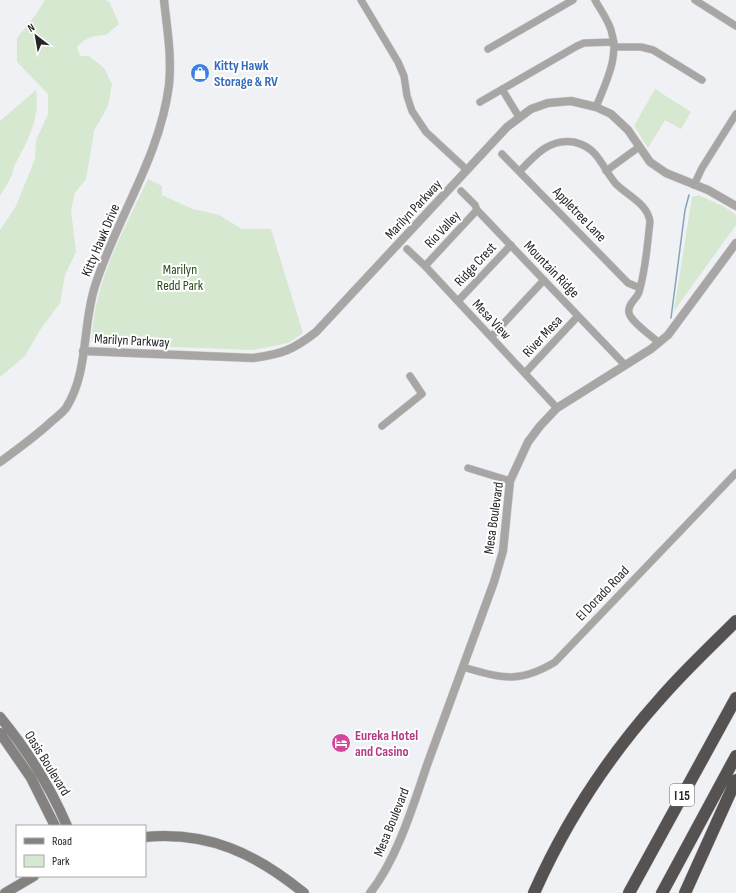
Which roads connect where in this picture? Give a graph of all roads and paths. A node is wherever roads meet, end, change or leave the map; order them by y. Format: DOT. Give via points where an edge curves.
graph roads {
  1 [pos="164,0"];
  2 [pos="361,0"];
  3 [pos="573,0"];
  4 [pos="594,0"];
  5 [pos="695,0"];
  6 [pos="736,26"];
  7 [pos="614,44"];
  8 [pos="488,49"];
  9 [pos="702,80"];
  10 [pos="502,89"];
  11 [pos="480,102"];
  12 [pos="596,107"];
  13 [pos="736,114"];
  14 [pos="519,117"];
  15 [pos="639,147"];
  16 [pos="502,154"];
  17 [pos="467,170"];
  18 [pos="520,171"];
  19 [pos="606,171"];
  20 [pos="694,186"];
  21 [pos="461,191"];
  22 [pos="736,206"];
  23 [pos="478,210"];
  24 [pos="736,243"];
  25 [pos="511,245"];
  26 [pos="407,249"];
  27 [pos="425,266"];
  28 [pos="544,280"];
  29 [pos="640,288"];
  30 [pos="458,301"];
  31 [pos="578,316"];
  32 [pos="492,337"];
  33 [pos="659,343"];
  34 [pos="83,351"];
  35 [pos="625,365"];
  36 [pos="525,373"];
  37 [pos="410,376"];
  38 [pos="557,408"];
  39 [pos="382,426"];
  40 [pos="0,462"];
  41 [pos="468,468"];
  42 [pos="736,472"];
  43 [pos="510,481"];
  44 [pos="736,622"];
  45 [pos="463,667"];
  46 [pos="736,698"];
  47 [pos="0,716"];
  48 [pos="0,733"];
  49 [pos="736,756"];
  50 [pos="736,780"];
  51 [pos="54,825"];
  52 [pos="67,825"];
  53 [pos="146,837"];
  54 [pos="32,877"];
  55 [pos="5,893"];
  56 [pos="304,893"];
  57 [pos="370,893"];
  58 [pos="534,893"];
  59 [pos="629,893"];
  60 [pos="662,893"];
  61 [pos="685,893"];
  1 -- 34 [label="street, Kitty Hawk Drive" via="169,84 163,116 151,154 94,287"];
  2 -- 17 [label="street" via="398,62 412,111 426,132"];
  3 -- 8 [label="street"];
  4 -- 7 [label="street" via="611,29"];
  5 -- 6 [label="street"];
  7 -- 9 [label="street" via="653,50"];
  7 -- 10 [label="street" via="584,43"];
  7 -- 12 [label="street" via="613,62"];
  10 -- 11 [label="street"];
  10 -- 14 [label="street"];
  12 -- 14 [label="street, Marilyn Parkway" via="571,101 548,103"];
  12 -- 15 [label="street, Marilyn Parkway" via="611,114 628,130"];
  13 -- 20 [label="street" via="702,168"];
  14 -- 17 [label="street, Marilyn Parkway"];
  15 -- 19 [label="street"];
  15 -- 20 [label="street, Marilyn Parkway" via="650,162"];
  16 -- 18 [label="street, Appletree Lane"];
  17 -- 34 [label="street, Marilyn Parkway" via="316,332 298,346 276,355 253,358"];
  18 -- 19 [label="street" via="549,145 564,141 588,147"];
  18 -- 29 [label="street, Appletree Lane" via="628,283"];
  19 -- 29 [label="street" via="649,215 644,277"];
  20 -- 22 [label="street, Marilyn Parkway" via="708,190"];
  21 -- 23 [label="street, Mountain Ridge"];
  23 -- 25 [label="street, Mountain Ridge"];
  23 -- 27 [label="street, Rio Valley"];
  24 -- 33 [label="street, Mesa Boulevard" via="676,326"];
  25 -- 28 [label="street, Mountain Ridge"];
  25 -- 30 [label="street, Ridge Crest"];
  26 -- 27 [label="street, Mesa View"];
  27 -- 30 [label="street, Mesa View"];
  28 -- 31 [label="street, Mountain Ridge"];
  28 -- 32 [label="street"];
  29 -- 33 [label="street" via="628,312 631,318"];
  30 -- 32 [label="street, Mesa View"];
  31 -- 35 [label="street, Mountain Ridge"];
  31 -- 36 [label="street, River Mesa"];
  32 -- 36 [label="street, Mesa View"];
  33 -- 35 [label="street, Mesa Boulevard"];
  34 -- 40 [label="street, Kitty Hawk Drive" via="81,373 65,410 36,436"];
  35 -- 38 [label="street, Mesa Boulevard"];
  36 -- 38 [label="street, Mesa View"];
  37 -- 39 [label="street" via="422,394"];
  38 -- 43 [label="street, Mesa Boulevard" via="528,442"];
  41 -- 43 [label="street"];
  42 -- 45 [label="street, El Dorado Road" via="555,662 538,673 517,678 495,677"];
  43 -- 45 [label="street, Mesa Boulevard" via="503,551"];
  44 -- 58 [label="highway" via="659,700 611,759 566,829"];
  45 -- 57 [label="street, Mesa Boulevard" via="389,862"];
  46 -- 59 [label="highway, I 15"];
  47 -- 52 [label="main road, Oasis Boulevard" via="30,757"];
  48 -- 51 [label="main road, Oasis Boulevard" via="31,778"];
  49 -- 60 [label="highway, I 15"];
  50 -- 61 [label="highway"];
  53 -- 56 [label="main road" via="174,837 225,845 253,857"];
  54 -- 55 [label="main road"];
}
